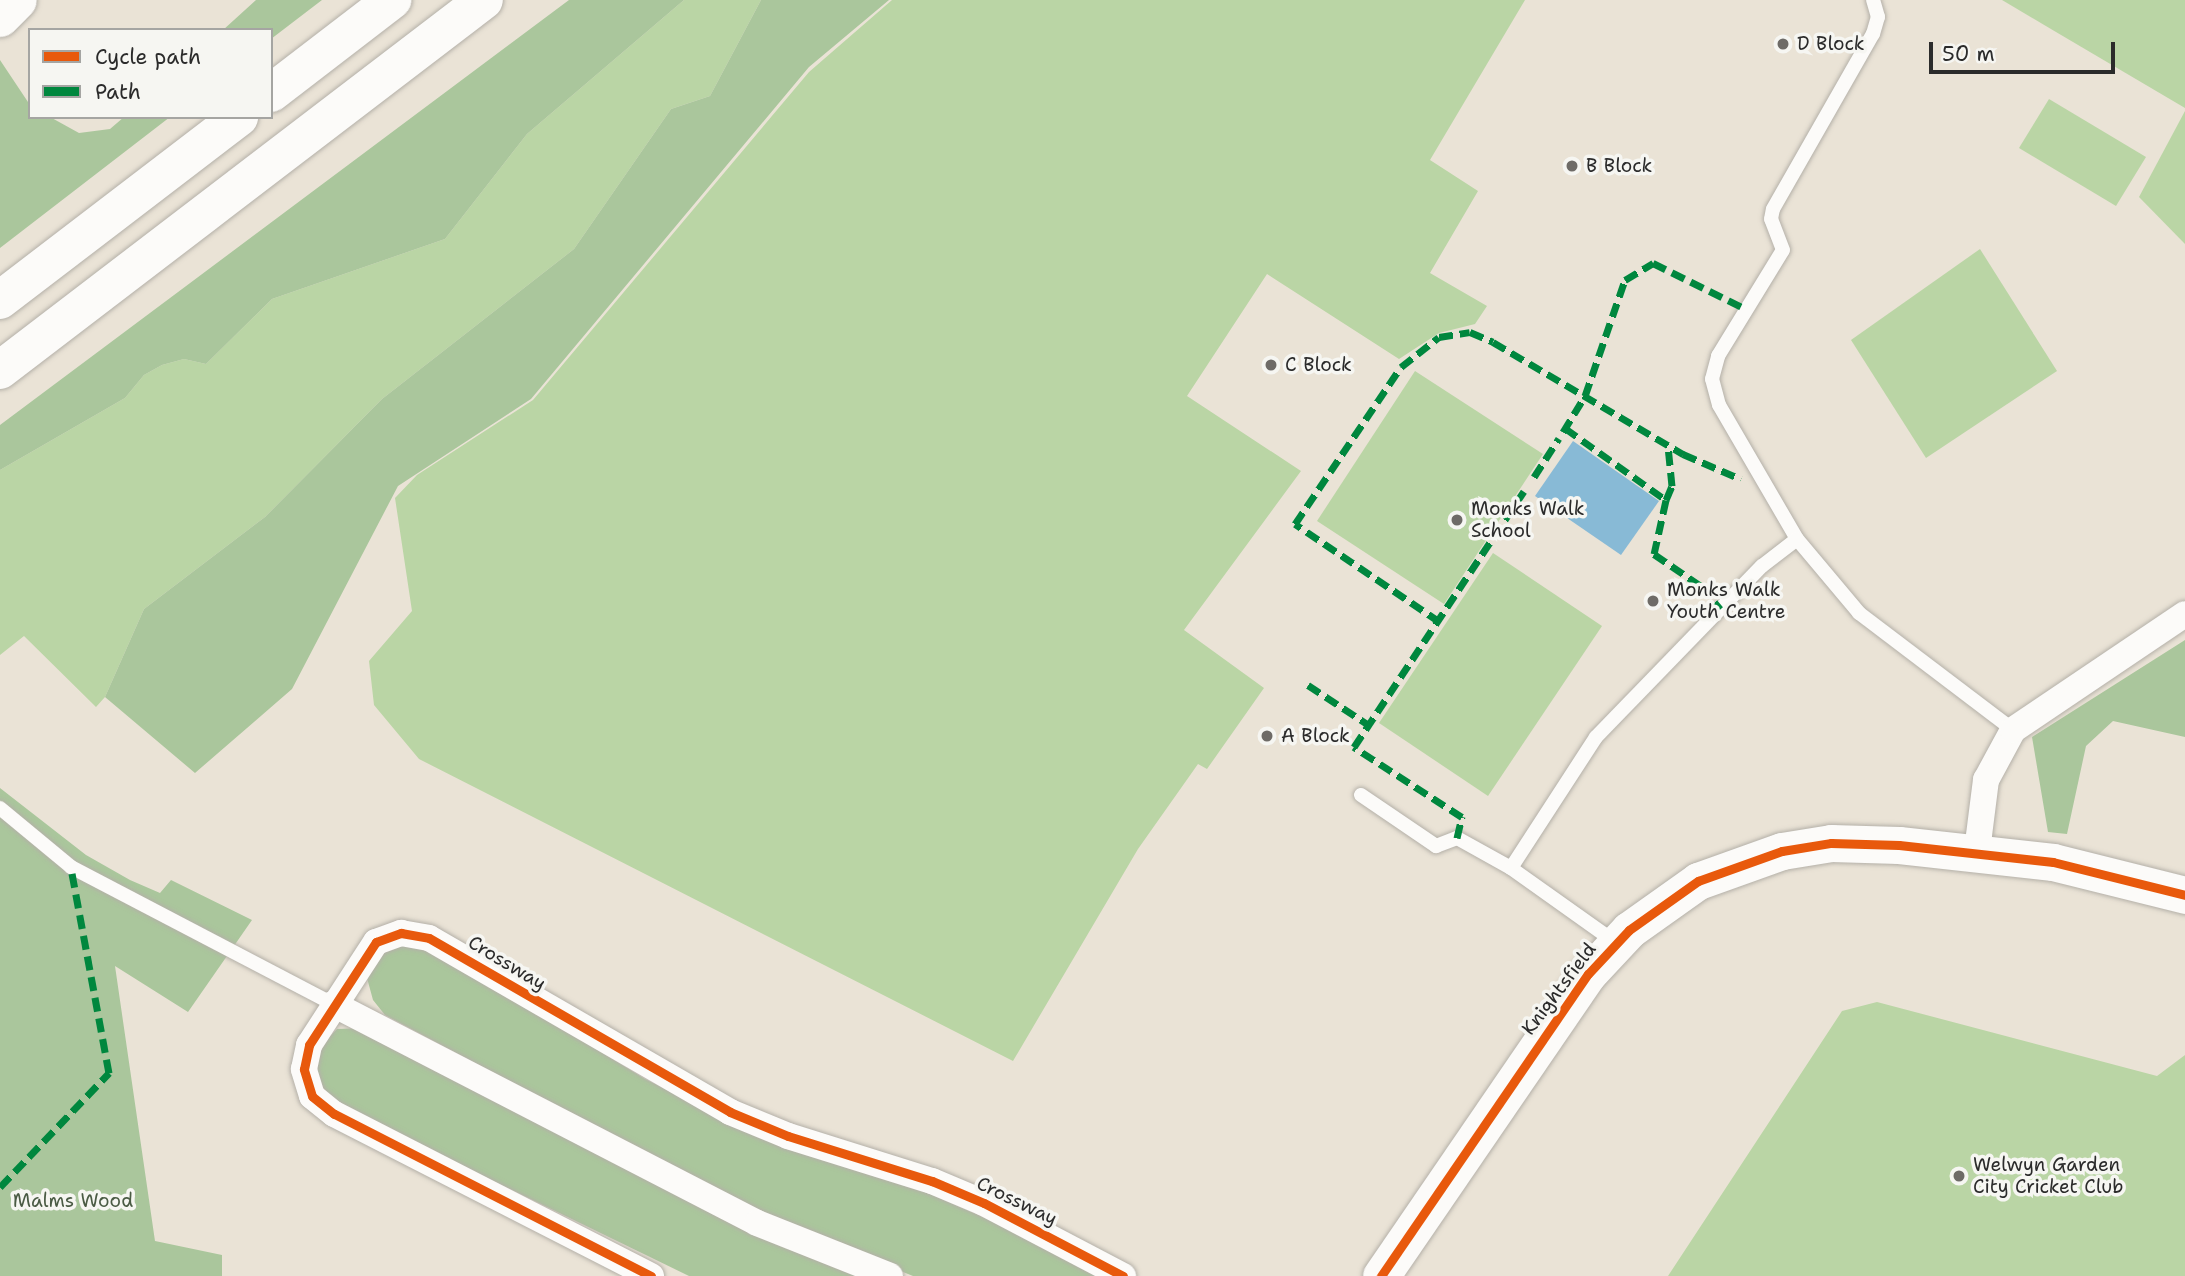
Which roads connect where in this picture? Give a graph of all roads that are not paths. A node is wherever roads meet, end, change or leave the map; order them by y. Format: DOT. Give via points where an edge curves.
graph roads {
  1 [pos="18,0"];
  2 [pos="392,0"];
  3 [pos="484,0"];
  4 [pos="509,0"];
  5 [pos="1873,0"];
  6 [pos="0,18"];
  7 [pos="370,88"];
  8 [pos="273,91"];
  9 [pos="236,119"];
  10 [pos="0,300"];
  11 [pos="0,370"];
  12 [pos="1797,539"];
  13 [pos="2185,614"];
  14 [pos="2013,730"];
  15 [pos="1361,795"];
  16 [pos="0,808"];
  17 [pos="1977,851"];
  18 [pos="1511,868"];
  19 [pos="2185,895"];
  20 [pos="1616,943"];
  21 [pos="333,1004"];
  22 [pos="651,1276"];
  23 [pos="890,1276"];
  24 [pos="1123,1276"];
  25 [pos="1381,1276"];
  1 -- 6 [label="street"];
  2 -- 8 [label="highway"];
  3 -- 7 [label="highway"];
  4 -- 7 [label="highway"];
  5 -- 12 [label="lane" via="1877,26 1773,209 1771,219 1783,250 1718,356 1712,379 1719,405"];
  7 -- 11 [label="highway"];
  9 -- 10 [label="highway"];
  12 -- 14 [label="lane" via="1859,613"];
  12 -- 18 [label="lane" via="1762,566 1596,737"];
  13 -- 14 [label="street"];
  14 -- 17 [label="street" via="1986,780"];
  15 -- 18 [label="lane" via="1436,846 1457,838"];
  16 -- 21 [label="lane" via="71,867"];
  17 -- 19 [label="street, Knightsfield" via="2105,872"];
  17 -- 20 [label="street, Knightsfield" via="1831,843 1782,851 1699,881 1664,902"];
  18 -- 20 [label="lane"];
  20 -- 25 [label="street, Knightsfield" via="1567,1003"];
  21 -- 22 [label="street, Crossway" via="306,1057 306,1081 321,1105"];
  21 -- 23 [label="street" via="757,1223"];
  21 -- 24 [label="street, Crossway" via="376,942 401,933 429,938 730,1112 985,1203"];
}
